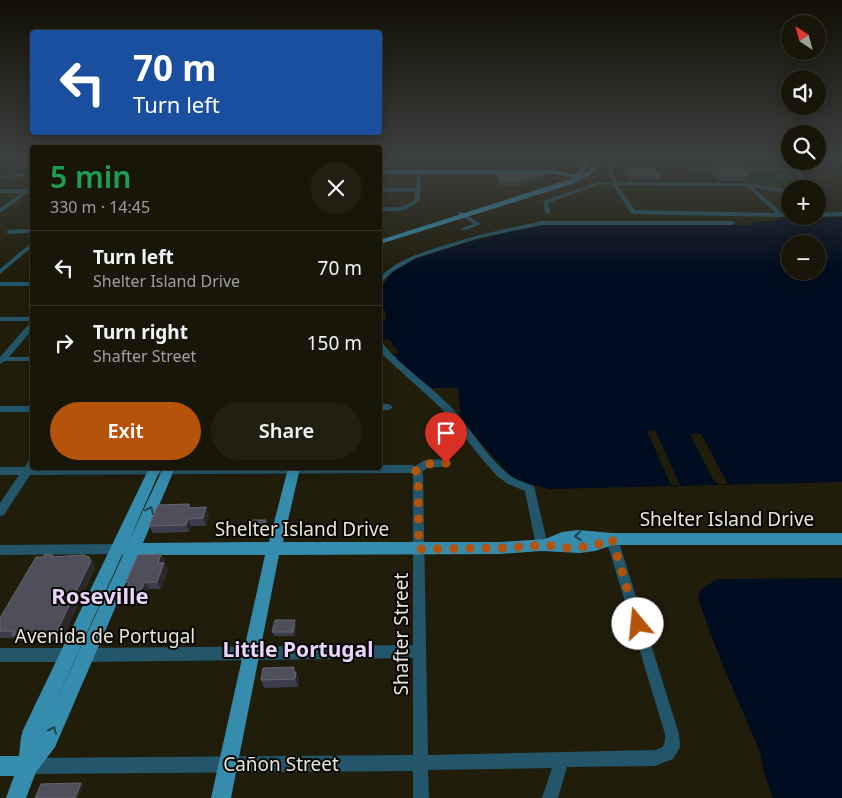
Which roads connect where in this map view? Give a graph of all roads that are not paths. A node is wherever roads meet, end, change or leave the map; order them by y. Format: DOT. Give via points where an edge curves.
graph roads {
  1 [pos="20,196"];
  2 [pos="418,196"];
  3 [pos="517,196"];
  4 [pos="562,196"];
  5 [pos="623,196"];
  6 [pos="759,196"];
  7 [pos="382,209"];
  8 [pos="1,210"];
  9 [pos="633,212"];
  10 [pos="548,213"];
  11 [pos="462,214"];
  12 [pos="842,214"];
  13 [pos="781,215"];
  14 [pos="827,215"];
  15 [pos="732,223"];
  16 [pos="464,228"];
  17 [pos="30,231"];
  18 [pos="9,232"];
  19 [pos="382,237"];
  20 [pos="382,241"];
  21 [pos="30,246"];
  22 [pos="19,256"];
  23 [pos="30,256"];
  24 [pos="0,272"];
  25 [pos="382,279"];
  26 [pos="0,284"];
  27 [pos="30,284"];
  28 [pos="0,319"];
  29 [pos="30,319"];
  30 [pos="30,328"];
  31 [pos="382,349"];
  32 [pos="30,359"];
  33 [pos="1,360"];
  34 [pos="0,409"];
  35 [pos="30,409"];
  36 [pos="446,463"];
  37 [pos="30,467"];
  38 [pos="382,469"];
  39 [pos="162,470"];
  40 [pos="294,470"];
  41 [pos="0,471"];
  42 [pos="416,471"];
  43 [pos="0,512"];
  44 [pos="612,539"];
  45 [pos="842,539"];
  46 [pos="544,545"];
  47 [pos="125,549"];
  48 [pos="274,549"];
  49 [pos="419,549"];
  50 [pos="0,550"];
  51 [pos="420,651"];
  52 [pos="250,654"];
  53 [pos="0,655"];
  54 [pos="77,655"];
  55 [pos="562,759"];
  56 [pos="421,763"];
  57 [pos="227,765"];
  58 [pos="0,766"];
  59 [pos="28,766"];
  60 [pos="16,798"];
  61 [pos="221,798"];
  62 [pos="421,798"];
  63 [pos="550,798"];
  1 -- 8 [label="street"];
  2 -- 7 [label="street" via="409,207"];
  3 -- 11 [label="main road"];
  4 -- 10 [label="street" via="545,202"];
  5 -- 9 [label="street"];
  6 -- 13 [label="street"];
  9 -- 13 [label="street"];
  11 -- 16 [label="street" via="478,224"];
  11 -- 19 [label="main road"];
  11 -- 20 [label="main road"];
  12 -- 14 [label="street"];
  15 -- 25 [label="street" via="542,223 478,237 414,257"];
  17 -- 18 [label="street"];
  21 -- 22 [label="street"];
  22 -- 23 [label="street"];
  22 -- 24 [label="street"];
  26 -- 27 [label="street"];
  28 -- 29 [label="street"];
  30 -- 33 [label="street"];
  31 -- 46 [label="street" via="391,361 454,416 510,480 530,489"];
  32 -- 33 [label="street"];
  34 -- 35 [label="street"];
  36 -- 42 [label="street" via="425,464"];
  37 -- 41 [label="street"];
  37 -- 43 [label="street"];
  38 -- 42 [label="street"];
  39 -- 47 [label="main road"];
  40 -- 48 [label="main road"];
  42 -- 49 [label="street, Shafter Street"];
  44 -- 45 [label="main road, Shelter Island Drive"];
  44 -- 46 [label="main road, Shelter Island Drive" via="593,546"];
  44 -- 55 [label="street, Cañon Street" via="672,734 673,747 668,754 655,758"];
  46 -- 49 [label="main road, Shelter Island Drive"];
  47 -- 48 [label="main road, Shelter Island Drive"];
  47 -- 50 [label="street"];
  47 -- 54 [label="main road"];
  48 -- 49 [label="main road, Shelter Island Drive"];
  48 -- 52 [label="main road"];
  49 -- 51 [label="street, Shafter Street"];
  51 -- 52 [label="street, Avenida de Portugal"];
  51 -- 56 [label="street, Shafter Street"];
  52 -- 54 [label="street, Avenida de Portugal"];
  52 -- 57 [label="main road"];
  53 -- 54 [label="street, Avenida de Portugal"];
  54 -- 59 [label="main road" via="30,737"];
  55 -- 56 [label="street, Cañon Street"];
  55 -- 63 [label="street"];
  56 -- 57 [label="street, Cañon Street"];
  56 -- 62 [label="street, Shafter Street"];
  57 -- 59 [label="street, Cañon Street"];
  57 -- 61 [label="main road"];
  58 -- 59 [label="main road, Cañon Street"];
  59 -- 60 [label="main road"];
}
